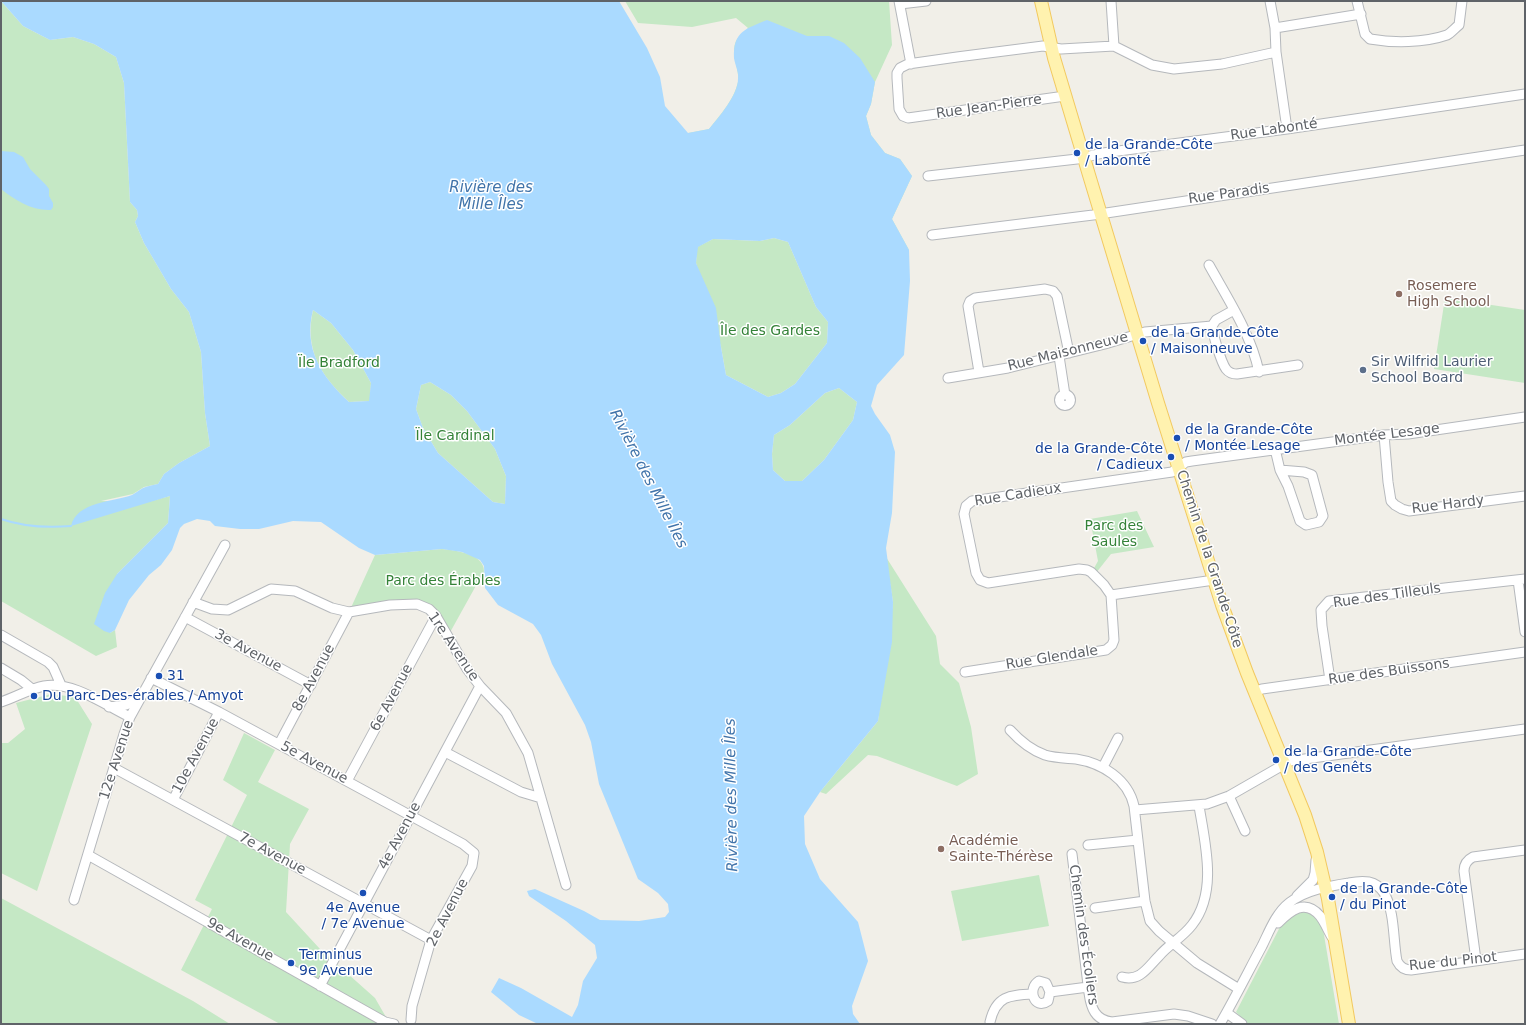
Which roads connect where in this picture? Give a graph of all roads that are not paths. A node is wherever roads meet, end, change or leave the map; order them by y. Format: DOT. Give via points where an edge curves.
graph roads {
  1 [pos="926,1"];
  2 [pos="1041,1"];
  3 [pos="1111,1"];
  4 [pos="1270,1"];
  5 [pos="1357,1"];
  6 [pos="1462,1"];
  7 [pos="900,3"];
  8 [pos="1361,14"];
  9 [pos="1275,28"];
  10 [pos="1114,46"];
  11 [pos="1051,48"];
  12 [pos="1276,52"];
  13 [pos="911,64"];
  14 [pos="1525,94"];
  15 [pos="1065,96"];
  16 [pos="1287,129"];
  17 [pos="1525,150"];
  18 [pos="1084,157"];
  19 [pos="928,176"];
  20 [pos="1100,213"];
  21 [pos="932,235"];
  22 [pos="1209,265"];
  23 [pos="1234,310"];
  24 [pos="1212,326"];
  25 [pos="1137,334"];
  26 [pos="1069,353"];
  27 [pos="1059,356"];
  28 [pos="1298,365"];
  29 [pos="979,372"];
  30 [pos="1259,372"];
  31 [pos="948,378"];
  32 [pos="1065,395"];
  33 [pos="1525,416"];
  34 [pos="1384,435"];
  35 [pos="1275,449"];
  36 [pos="1179,467"];
  37 [pos="1280,470"];
  38 [pos="1525,496"];
  39 [pos="225,545"];
  40 [pos="1214,580"];
  41 [pos="1521,580"];
  42 [pos="1111,595"];
  43 [pos="194,602"];
  44 [pos="350,612"];
  45 [pos="436,616"];
  46 [pos="185,617"];
  47 [pos="1525,632"];
  48 [pos="1,635"];
  49 [pos="1525,652"];
  50 [pos="1,668"];
  51 [pos="965,672"];
  52 [pos="152,678"];
  53 [pos="1330,680"];
  54 [pos="310,684"];
  55 [pos="61,685"];
  56 [pos="480,686"];
  57 [pos="32,689"];
  58 [pos="1254,692"];
  59 [pos="141,697"];
  60 [pos="1,702"];
  61 [pos="109,707"];
  62 [pos="219,712"];
  63 [pos="130,717"];
  64 [pos="1525,729"];
  65 [pos="1010,730"];
  66 [pos="124,734"];
  67 [pos="1118,738"];
  68 [pos="279,744"];
  69 [pos="445,752"];
  70 [pos="1285,765"];
  71 [pos="114,768"];
  72 [pos="1103,768"];
  73 [pos="347,781"];
  74 [pos="1229,796"];
  75 [pos="541,798"];
  76 [pos="173,800"];
  77 [pos="1199,806"];
  78 [pos="1135,810"];
  79 [pos="411,816"];
  80 [pos="1245,831"];
  81 [pos="1138,840"];
  82 [pos="1088,845"];
  83 [pos="1525,850"];
  84 [pos="1317,852"];
  85 [pos="474,853"];
  86 [pos="1072,854"];
  87 [pos="88,855"];
  88 [pos="566,885"];
  89 [pos="1326,888"];
  90 [pos="1295,899"];
  91 [pos="74,900"];
  92 [pos="1145,901"];
  93 [pos="364,904"];
  94 [pos="1096,908"];
  95 [pos="1270,931"];
  96 [pos="431,940"];
  97 [pos="1335,941"];
  98 [pos="1173,943"];
  99 [pos="1525,954"];
  100 [pos="1476,960"];
  101 [pos="1122,977"];
  102 [pos="320,986"];
  103 [pos="1088,987"];
  104 [pos="1239,989"];
  105 [pos="1050,992"];
  106 [pos="1033,994"];
  107 [pos="1227,1013"];
  108 [pos="412,1022"];
  109 [pos="990,1022"];
  110 [pos="394,1024"];
  111 [pos="399,1024"];
  112 [pos="1212,1024"];
  113 [pos="1220,1024"];
  114 [pos="1242,1024"];
  115 [pos="1348,1024"];
  1 -- 7 [label="street"];
  2 -- 11 [label="main road, Chemin de la Grande-Côte"];
  3 -- 10 [label="street"];
  4 -- 9 [label="street"];
  5 -- 8 [label="street"];
  6 -- 8 [label="street" via="1459,25 1448,34 1414,41 1370,39 1365,34"];
  7 -- 13 [label="street"];
  8 -- 9 [label="street"];
  9 -- 12 [label="street"];
  10 -- 11 [label="street"];
  10 -- 12 [label="street" via="1152,65 1174,69 1222,64"];
  11 -- 13 [label="street" via="1043,46"];
  11 -- 15 [label="main road, Chemin de la Grande-Côte"];
  12 -- 16 [label="street"];
  13 -- 15 [label="street, Rue Jean-Pierre" via="900,68 896,78 900,111 904,117 912,118"];
  14 -- 16 [label="street, Rue Labonté"];
  15 -- 18 [label="main road, Chemin de la Grande-Côte"];
  16 -- 18 [label="street, Rue Labonté"];
  17 -- 20 [label="street, Rue Paradis"];
  18 -- 19 [label="street, Rue Labonté"];
  18 -- 20 [label="main road, Chemin de la Grande-Côte"];
  20 -- 21 [label="street, Rue Paradis"];
  20 -- 25 [label="main road, Chemin de la Grande-Côte"];
  22 -- 23 [label="street"];
  23 -- 24 [label="street" via="1216,320"];
  23 -- 30 [label="street" via="1252,347"];
  24 -- 25 [label="street, Rue Maisonneuve"];
  24 -- 30 [label="street" via="1227,370 1235,374"];
  25 -- 26 [label="street, Rue Maisonneuve"];
  25 -- 36 [label="main road, Chemin de la Grande-Côte"];
  26 -- 27 [label="street, Rue Maisonneuve"];
  26 -- 29 [label="street" via="1057,296 1053,291 1045,289 974,298 968,308"];
  27 -- 29 [label="street, Rue Maisonneuve"];
  27 -- 32 [label="street"];
  28 -- 30 [label="street"];
  29 -- 31 [label="street, Rue Maisonneuve"];
  33 -- 34 [label="street, Montée Lesage" via="1408,434"];
  34 -- 35 [label="street, Montée Lesage"];
  34 -- 38 [label="street, Rue Hardy" via="1392,501 1402,510"];
  35 -- 36 [label="street, Montée Lesage" via="1186,462"];
  35 -- 37 [label="street"];
  36 -- 40 [label="main road, Chemin de la Grande-Côte"];
  36 -- 42 [label="street, Rue Cadieux" via="1172,472 974,501 966,506 964,514 976,573 982,581 991,582 1082,569 1093,574"];
  37 -- 37 [label="street" via="1300,521 1306,524 1320,522 1322,516 1312,475"];
  39 -- 43 [label="street, 12e Avenue"];
  40 -- 42 [label="street"];
  40 -- 58 [label="main road, Chemin de la Grande-Côte"];
  41 -- 47 [label="street"];
  41 -- 53 [label="street, Rue des Tilleuls" via="1329,601 1321,610"];
  42 -- 51 [label="street, Rue Glendale" via="1114,640 1108,649"];
  43 -- 44 [label="street, 1re Avenue" via="212,609 228,610 271,589 295,591 332,608"];
  43 -- 46 [label="street, 12e Avenue"];
  44 -- 45 [label="street, 1re Avenue" via="390,605 417,604 429,609"];
  44 -- 54 [label="street, 8e Avenue"];
  45 -- 56 [label="street, 1re Avenue"];
  45 -- 73 [label="street, 6e Avenue"];
  46 -- 52 [label="street, 12e Avenue"];
  46 -- 54 [label="street, 3e Avenue"];
  48 -- 55 [label="street" via="48,662"];
  49 -- 53 [label="street, Rue des Buissons"];
  50 -- 57 [label="street"];
  52 -- 59 [label="street, 12e Avenue"];
  52 -- 62 [label="street, 5e Avenue"];
  53 -- 58 [label="street, Rue des Buissons"];
  54 -- 68 [label="street, 8e Avenue"];
  55 -- 57 [label="street"];
  55 -- 61 [label="street" via="78,690"];
  56 -- 69 [label="street, 4e Avenue"];
  56 -- 75 [label="street, 1re Avenue" via="506,713 528,753"];
  57 -- 60 [label="street"];
  58 -- 70 [label="main road, Chemin de la Grande-Côte"];
  59 -- 61 [label="street" via="126,705"];
  59 -- 63 [label="street, 12e Avenue"];
  61 -- 63 [label="street"];
  61 -- 66 [label="street" via="122,724"];
  62 -- 68 [label="street, 5e Avenue"];
  62 -- 76 [label="street, 10e Avenue"];
  63 -- 66 [label="street, 12e Avenue"];
  64 -- 70 [label="street" via="1307,759"];
  65 -- 72 [label="street" via="1023,743 1040,753 1086,761"];
  66 -- 71 [label="street, 12e Avenue"];
  67 -- 72 [label="street"];
  68 -- 73 [label="street, 5e Avenue"];
  69 -- 75 [label="street" via="521,792"];
  69 -- 79 [label="street, 4e Avenue"];
  70 -- 74 [label="street"];
  70 -- 84 [label="main road, Chemin de la Grande-Côte"];
  71 -- 76 [label="street, 7e Avenue"];
  71 -- 87 [label="street, 12e Avenue"];
  72 -- 78 [label="street" via="1126,788"];
  73 -- 79 [label="street, 5e Avenue"];
  74 -- 77 [label="street"];
  74 -- 80 [label="street"];
  75 -- 88 [label="street, 1re Avenue"];
  76 -- 93 [label="street, 7e Avenue"];
  77 -- 78 [label="street"];
  77 -- 98 [label="street" via="1206,860 1205,899 1195,920"];
  78 -- 81 [label="street"];
  79 -- 85 [label="street, 5e Avenue" via="463,844"];
  79 -- 93 [label="street, 4e Avenue"];
  81 -- 82 [label="street"];
  81 -- 92 [label="street"];
  83 -- 100 [label="street" via="1473,857 1465,865"];
  84 -- 89 [label="main road, Chemin de la Grande-Côte"];
  84 -- 90 [label="street" via="1313,880"];
  85 -- 96 [label="street, 2e Avenue" via="472,866"];
  86 -- 103 [label="street, Chemin des Écoliers"];
  87 -- 91 [label="street, 12e Avenue"];
  87 -- 102 [label="street, 9e Avenue"];
  89 -- 90 [label="street"];
  89 -- 97 [label="main road, Chemin de la Grande-Côte"];
  89 -- 100 [label="street, Rue du Pinot" via="1366,881 1381,888 1389,904 1397,961 1405,969"];
  90 -- 95 [label="street" via="1282,911"];
  92 -- 94 [label="street"];
  92 -- 98 [label="street" via="1152,924"];
  93 -- 96 [label="street, 7e Avenue"];
  93 -- 102 [label="street, 4e Avenue"];
  95 -- 97 [label="street" via="1291,911 1299,907 1314,910"];
  95 -- 104 [label="street"];
  96 -- 108 [label="street, 2e Avenue" via="412,1006"];
  97 -- 115 [label="main road, Chemin de la Grande-Côte"];
  98 -- 101 [label="street" via="1138,977"];
  98 -- 104 [label="street" via="1207,970"];
  99 -- 100 [label="street, Rue du Pinot"];
  102 -- 110 [label="street, 9e Avenue" via="385,1022"];
  103 -- 105 [label="street"];
  103 -- 112 [label="street, Chemin des Écoliers" via="1093,1011 1105,1021 1179,1014"];
  104 -- 107 [label="street"];
  105 -- 106 [label="street" via="1048,1001 1043,1004 1036,1001"];
  105 -- 106 [label="street" via="1046,983 1039,980 1034,986"];
  106 -- 109 [label="street" via="1002,999"];
  107 -- 113 [label="street"];
  107 -- 114 [label="street"];
  108 -- 111 [label="street"];
}
